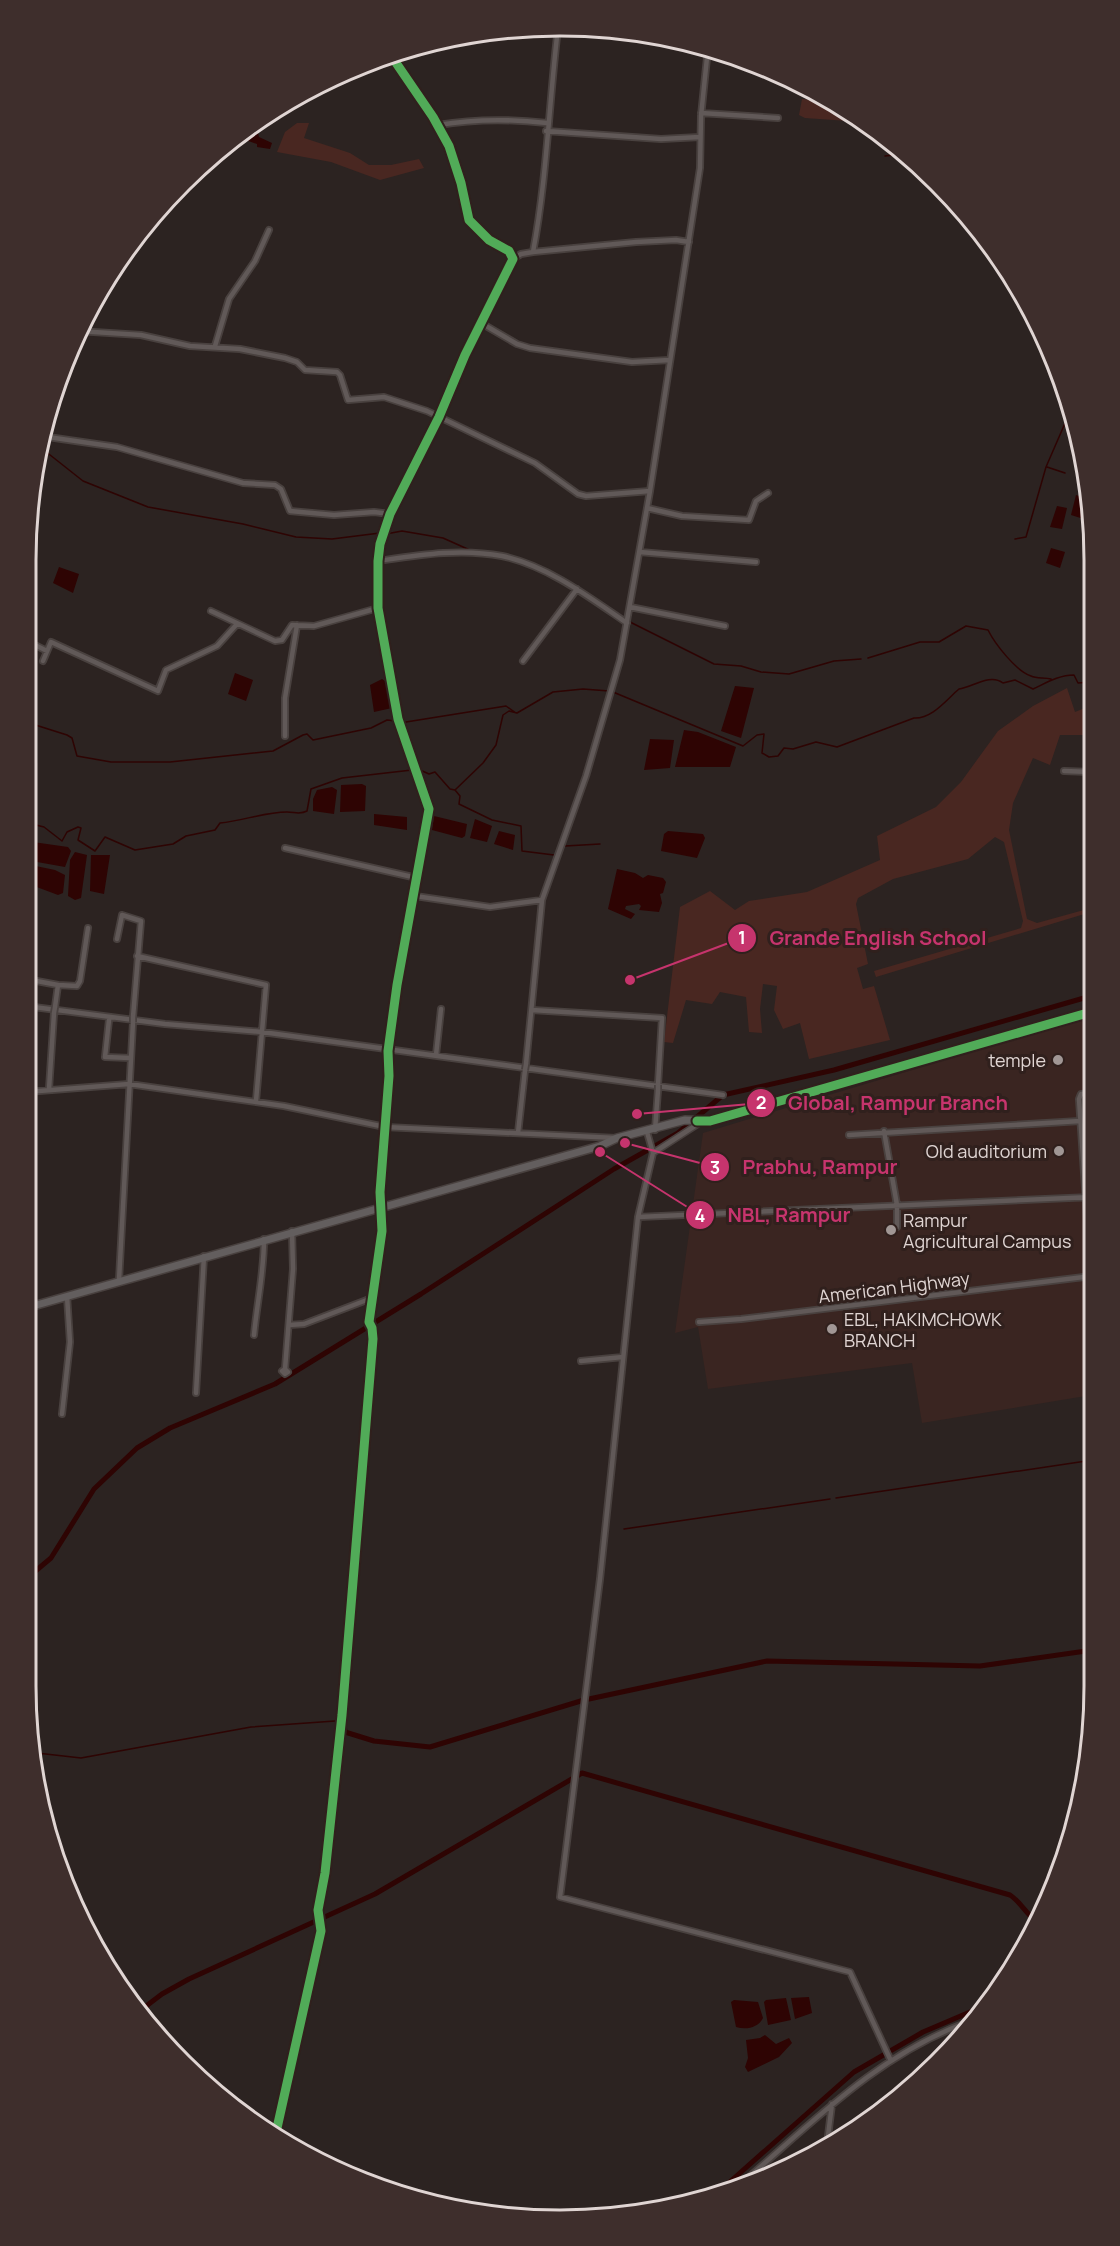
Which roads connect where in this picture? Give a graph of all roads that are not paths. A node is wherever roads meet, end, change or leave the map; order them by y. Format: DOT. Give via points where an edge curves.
graph roads {
  1 [pos="557,36"];
  2 [pos="707,57"];
  3 [pos="396,63"];
  4 [pos="701,113"];
  5 [pos="778,118"];
  6 [pos="547,123"];
  7 [pos="438,125"];
  8 [pos="546,131"];
  9 [pos="700,137"];
  10 [pos="269,230"];
  11 [pos="689,242"];
  12 [pos="533,252"];
  13 [pos="513,259"];
  14 [pos="481,323"];
  15 [pos="88,332"];
  16 [pos="215,346"];
  17 [pos="670,360"];
  18 [pos="439,417"];
  19 [pos="51,437"];
  20 [pos="650,491"];
  21 [pos="768,493"];
  22 [pos="647,508"];
  23 [pos="390,514"];
  24 [pos="640,552"];
  25 [pos="378,561"];
  26 [pos="756,562"];
  27 [pos="577,589"];
  28 [pos="378,608"];
  29 [pos="630,608"];
  30 [pos="211,610"];
  31 [pos="627,623"];
  32 [pos="237,624"];
  33 [pos="297,625"];
  34 [pos="725,626"];
  35 [pos="36,646"];
  36 [pos="47,651"];
  37 [pos="43,661"];
  38 [pos="523,661"];
  39 [pos="285,736"];
  40 [pos="1064,771"];
  41 [pos="1084,772"];
  42 [pos="285,848"];
  43 [pos="417,878"];
  44 [pos="415,896"];
  45 [pos="542,900"];
  46 [pos="88,928"];
  47 [pos="117,939"];
  48 [pos="137,956"];
  49 [pos="36,982"];
  50 [pos="58,985"];
  51 [pos="36,1007"];
  52 [pos="441,1009"];
  53 [pos="532,1010"];
  54 [pos="1084,1014"];
  55 [pos="109,1020"];
  56 [pos="262,1032"];
  57 [pos="388,1050"];
  58 [pos="436,1055"];
  59 [pos="131,1058"];
  60 [pos="129,1084"];
  61 [pos="49,1089"];
  62 [pos="36,1091"];
  63 [pos="723,1095"];
  64 [pos="1084,1095"];
  65 [pos="256,1101"];
  66 [pos="700,1121"];
  67 [pos="1080,1121"];
  68 [pos="385,1127"];
  69 [pos="655,1130"];
  70 [pos="884,1131"];
  71 [pos="518,1132"];
  72 [pos="647,1132"];
  73 [pos="849,1134"];
  74 [pos="617,1138"];
  75 [pos="653,1151"];
  76 [pos="1084,1183"];
  77 [pos="1084,1198"];
  78 [pos="897,1204"];
  79 [pos="381,1206"];
  80 [pos="638,1217"];
  81 [pos="897,1227"];
  82 [pos="292,1231"];
  83 [pos="264,1239"];
  84 [pos="204,1256"];
  85 [pos="1084,1277"];
  86 [pos="119,1280"];
  87 [pos="67,1296"];
  88 [pos="372,1298"];
  89 [pos="36,1305"];
  90 [pos="699,1322"];
  91 [pos="289,1325"];
  92 [pos="254,1335"];
  93 [pos="622,1358"];
  94 [pos="580,1362"];
  95 [pos="285,1369"];
  96 [pos="196,1393"];
  97 [pos="62,1414"];
  98 [pos="958,2026"];
  99 [pos="888,2057"];
  100 [pos="832,2104"];
  101 [pos="277,2127"];
  102 [pos="828,2136"];
  103 [pos="754,2173"];
  1 -- 6 [label="street"];
  2 -- 4 [label="street"];
  3 -- 7 [label="street"];
  4 -- 5 [label="street"];
  4 -- 9 [label="street"];
  6 -- 7 [label="street" via="460,121"];
  6 -- 8 [label="street"];
  7 -- 13 [label="street" via="449,146 469,220 489,240 509,251"];
  8 -- 9 [label="street" via="661,139"];
  8 -- 12 [label="street"];
  9 -- 11 [label="street" via="700,168"];
  10 -- 16 [label="street" via="255,261 229,299"];
  11 -- 12 [label="street" via="636,242"];
  11 -- 17 [label="street"];
  12 -- 13 [label="street"];
  13 -- 14 [label="street"];
  14 -- 17 [label="street" via="530,348 632,362"];
  14 -- 18 [label="street"];
  15 -- 16 [label="street"];
  16 -- 18 [label="street" via="285,358 305,370 337,372 348,400 384,397"];
  17 -- 20 [label="street"];
  18 -- 20 [label="street" via="535,463 578,494"];
  18 -- 23 [label="street"];
  19 -- 23 [label="street" via="117,447 243,483 275,485 281,489 290,511"];
  20 -- 22 [label="street"];
  21 -- 22 [label="street" via="756,501 749,520 682,516"];
  22 -- 24 [label="street"];
  23 -- 25 [label="street"];
  24 -- 26 [label="street"];
  24 -- 29 [label="street"];
  25 -- 27 [label="street" via="445,552 499,556"];
  25 -- 28 [label="street"];
  27 -- 31 [label="street"];
  27 -- 38 [label="street"];
  28 -- 33 [label="street" via="314,626"];
  28 -- 43 [label="street" via="398,718 429,809"];
  29 -- 31 [label="street"];
  29 -- 34 [label="street"];
  30 -- 32 [label="street"];
  31 -- 45 [label="street" via="612,692"];
  32 -- 33 [label="street" via="275,641 282,640 292,625"];
  32 -- 36 [label="street" via="217,646 166,670 159,691 51,642"];
  33 -- 39 [label="street" via="285,698"];
  35 -- 36 [label="street"];
  36 -- 37 [label="street"];
  40 -- 41 [label="street"];
  42 -- 43 [label="street"];
  43 -- 44 [label="street"];
  44 -- 45 [label="street" via="490,907"];
  44 -- 57 [label="street"];
  45 -- 53 [label="street"];
  46 -- 50 [label="street" via="80,981 77,986"];
  47 -- 48 [label="street" via="122,915 141,921"];
  48 -- 56 [label="street" via="266,985"];
  48 -- 59 [label="street"];
  49 -- 50 [label="street"];
  50 -- 61 [label="street, bridge"];
  51 -- 56 [label="street"];
  52 -- 58 [label="street"];
  53 -- 69 [label="street" via="662,1018"];
  53 -- 71 [label="street"];
  54 -- 66 [label="main road"];
  55 -- 59 [label="street" via="105,1057"];
  56 -- 57 [label="street"];
  56 -- 65 [label="street"];
  57 -- 58 [label="street"];
  57 -- 68 [label="street"];
  58 -- 63 [label="street"];
  59 -- 60 [label="street"];
  60 -- 61 [label="street"];
  60 -- 65 [label="street"];
  60 -- 86 [label="street"];
  61 -- 62 [label="street"];
  64 -- 67 [label="street" via="1079,1096"];
  65 -- 68 [label="street"];
  66 -- 69 [label="main road" via="685,1120"];
  66 -- 75 [label="street"];
  67 -- 70 [label="street"];
  67 -- 76 [label="street"];
  68 -- 71 [label="street"];
  68 -- 79 [label="street"];
  69 -- 72 [label="main road"];
  70 -- 73 [label="street"];
  70 -- 78 [label="street"];
  71 -- 74 [label="street"];
  72 -- 74 [label="main road"];
  72 -- 75 [label="street"];
  74 -- 79 [label="main road"];
  75 -- 80 [label="street"];
  77 -- 78 [label="street"];
  78 -- 80 [label="street"];
  78 -- 81 [label="street"];
  79 -- 82 [label="main road"];
  79 -- 88 [label="street" via="382,1231"];
  80 -- 93 [label="street"];
  82 -- 83 [label="main road"];
  82 -- 91 [label="street"];
  83 -- 84 [label="main road"];
  83 -- 92 [label="street" via="264,1274"];
  84 -- 86 [label="main road"];
  84 -- 96 [label="street"];
  85 -- 90 [label="street, American Highway"];
  86 -- 87 [label="main road"];
  87 -- 89 [label="main road"];
  87 -- 97 [label="street" via="70,1342"];
  88 -- 91 [label="street" via="304,1324"];
  88 -- 101 [label="street" via="344,1694 321,1931"];
  91 -- 95 [label="street"];
  93 -- 94 [label="street"];
  93 -- 99 [label="street" via="560,1897 850,1972"];
  98 -- 99 [label="street"];
  99 -- 100 [label="street"];
  100 -- 102 [label="street"];
  100 -- 103 [label="street"];
}
